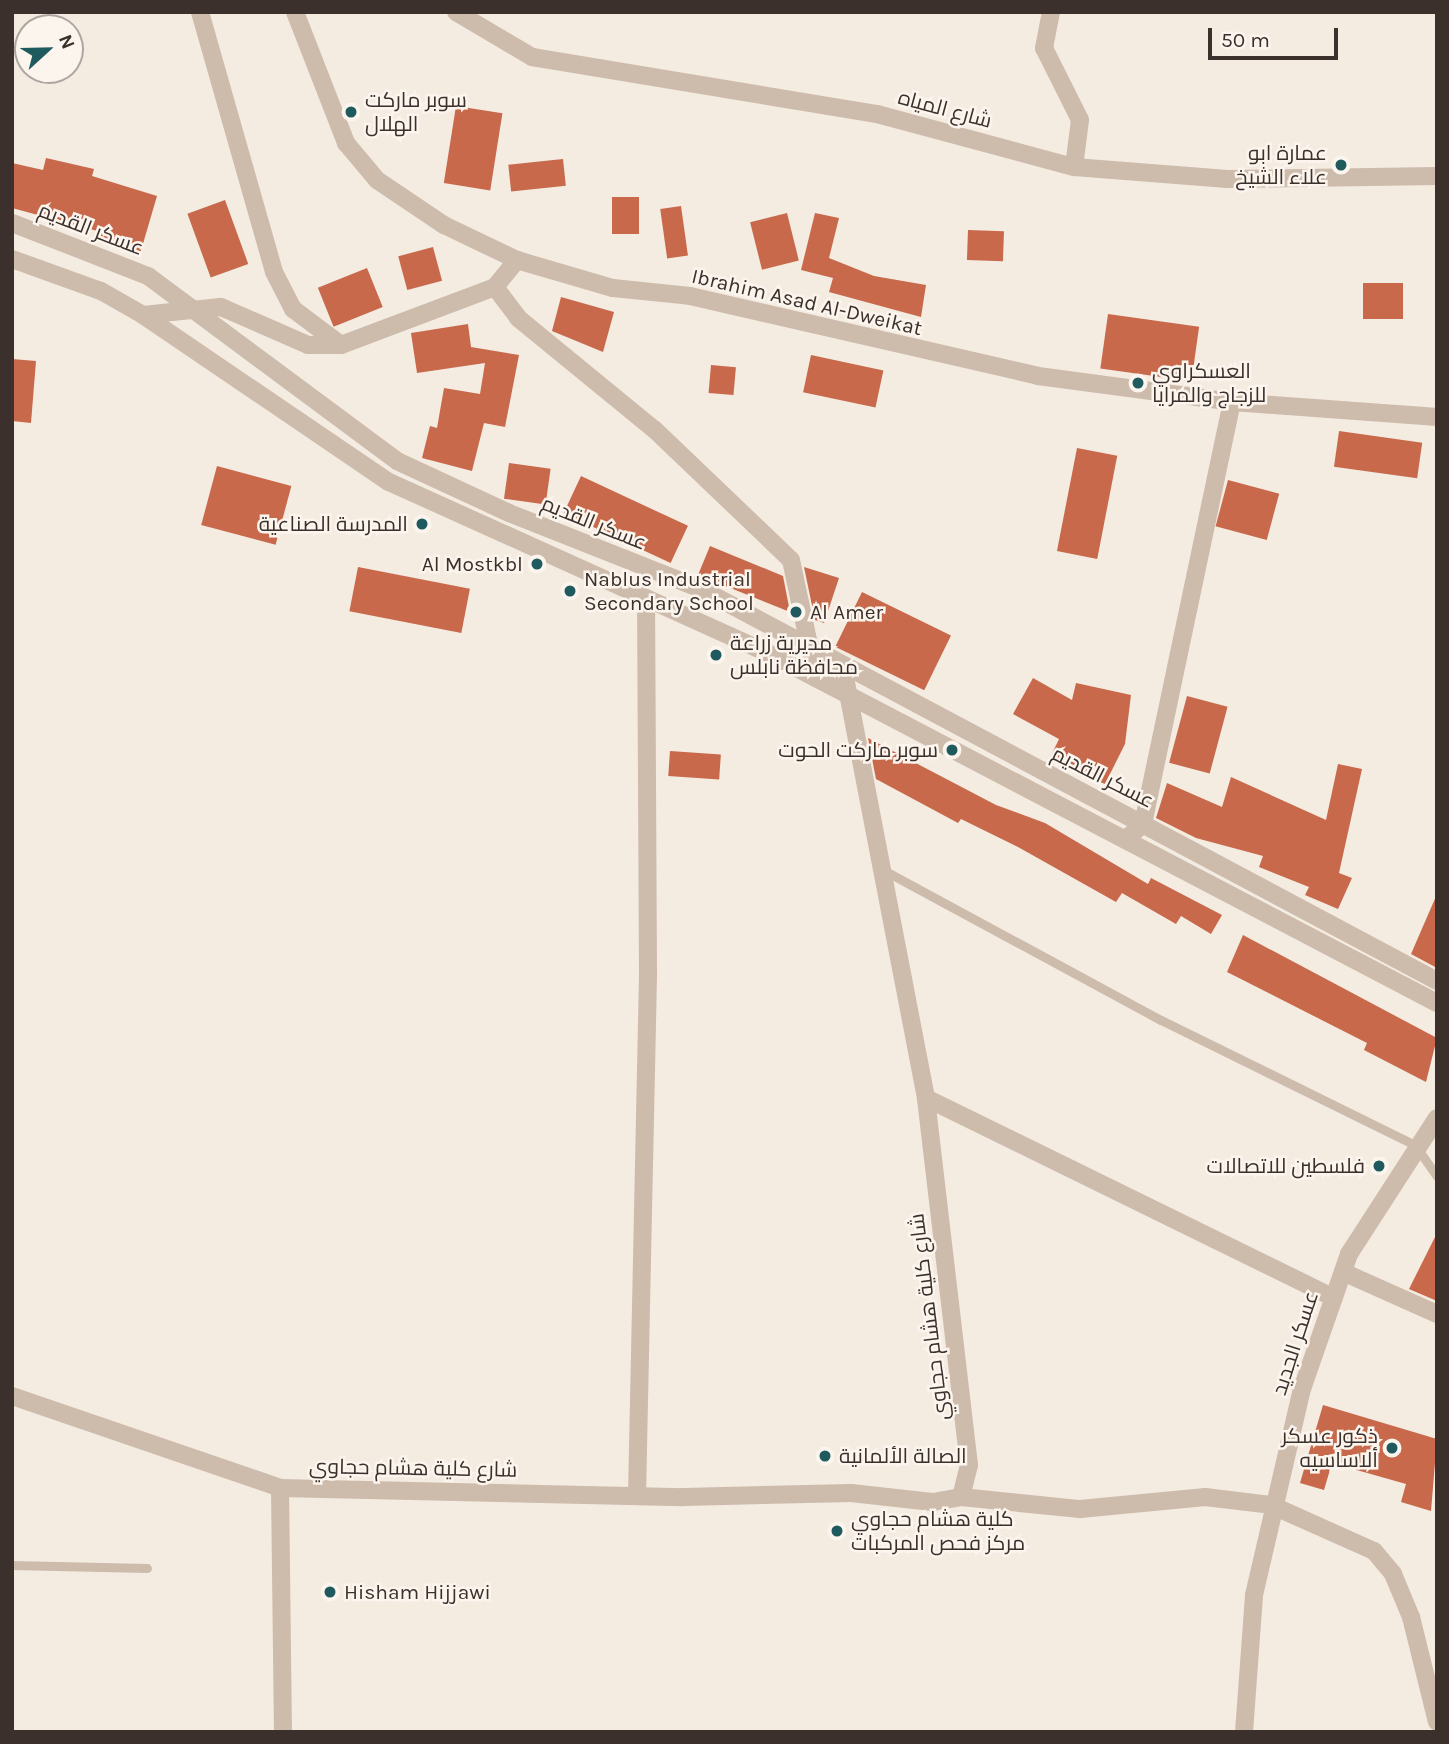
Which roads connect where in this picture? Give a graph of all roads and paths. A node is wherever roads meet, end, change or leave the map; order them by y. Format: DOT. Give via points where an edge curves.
graph roads {
  1 [pos="200,12"];
  2 [pos="295,12"];
  3 [pos="456,12"];
  4 [pos="1051,12"];
  5 [pos="1074,167"];
  6 [pos="1437,176"];
  7 [pos="12,223"];
  8 [pos="12,259"];
  9 [pos="517,260"];
  10 [pos="495,286"];
  11 [pos="189,306"];
  12 [pos="143,315"];
  13 [pos="341,345"];
  14 [pos="1232,402"];
  15 [pos="1437,416"];
  16 [pos="646,602"];
  17 [pos="814,650"];
  18 [pos="843,666"];
  19 [pos="816,678"];
  20 [pos="849,696"];
  21 [pos="1143,824"];
  22 [pos="1127,838"];
  23 [pos="887,872"];
  24 [pos="1437,981"];
  25 [pos="1437,1003"];
  26 [pos="926,1098"];
  27 [pos="1437,1118"];
  28 [pos="1415,1145"];
  29 [pos="1437,1176"];
  30 [pos="1343,1272"];
  31 [pos="1334,1297"];
  32 [pos="1437,1314"];
  33 [pos="12,1396"];
  34 [pos="280,1488"];
  35 [pos="637,1496"];
  36 [pos="961,1497"];
  37 [pos="1271,1505"];
  38 [pos="12,1565"];
  39 [pos="147,1568"];
  40 [pos="1434,1700"];
  41 [pos="1437,1722"];
  42 [pos="284,1732"];
  43 [pos="1244,1732"];
  1 -- 13 [label="street" via="274,272 293,309"];
  2 -- 9 [label="street, Ibrahim Asad Al-Dweikat" via="346,144 377,180 444,225"];
  3 -- 5 [label="street, شارع المياه" via="532,57 877,114"];
  4 -- 5 [label="street" via="1044,48 1080,120"];
  5 -- 6 [label="street, شارع المياه" via="1228,179"];
  7 -- 11 [label="street, عسكر القديم" via="99,252"];
  8 -- 12 [label="street, عسكر القديم" via="101,291"];
  9 -- 10 [label="street"];
  9 -- 14 [label="street, Ibrahim Asad Al-Dweikat" via="613,288 690,296 1038,376"];
  10 -- 13 [label="street"];
  10 -- 17 [label="street" via="519,318 655,430 787,555"];
  11 -- 12 [label="street"];
  11 -- 13 [label="street" via="221,307 308,345"];
  11 -- 17 [label="street, عسكر القديم" via="397,461 509,513 703,590"];
  12 -- 16 [label="street, عسكر القديم" via="389,482"];
  14 -- 15 [label="street, Ibrahim Asad Al-Dweikat"];
  14 -- 21 [label="street"];
  16 -- 19 [label="street, عسكر القديم"];
  16 -- 35 [label="street"];
  17 -- 18 [label="street, عسكر القديم"];
  17 -- 19 [label="street"];
  18 -- 20 [label="street, شارع كلية هشام حجاوي"];
  18 -- 21 [label="street, عسكر القديم"];
  19 -- 20 [label="street, عسكر القديم"];
  20 -- 22 [label="street, عسكر القديم"];
  20 -- 23 [label="street, شارع كلية هشام حجاوي"];
  21 -- 22 [label="street"];
  21 -- 24 [label="street, عسكر القديم"];
  22 -- 25 [label="street, عسكر القديم"];
  23 -- 26 [label="street, شارع كلية هشام حجاوي"];
  23 -- 28 [label="lane" via="1161,1020"];
  26 -- 31 [label="street"];
  26 -- 36 [label="street, شارع كلية هشام حجاوي" via="969,1465"];
  27 -- 28 [label="street, عسكر الجديد"];
  28 -- 29 [label="lane"];
  28 -- 30 [label="street, عسكر الجديد"];
  30 -- 31 [label="street, عسكر الجديد"];
  30 -- 32 [label="street"];
  31 -- 37 [label="street, عسكر الجديد"];
  33 -- 34 [label="street, شارع كلية هشام حجاوي"];
  34 -- 35 [label="street, شارع كلية هشام حجاوي"];
  34 -- 42 [label="street, شارع كلية هشام حجاوي"];
  35 -- 36 [label="street, شارع كلية هشام حجاوي"];
  36 -- 37 [label="street" via="1080,1509 1205,1497"];
  37 -- 40 [label="street" via="1374,1551 1393,1574"];
  37 -- 43 [label="street, عسكر الجديد" via="1254,1595"];
  38 -- 39 [label="lane"];
  40 -- 41 [label="street"];
}
